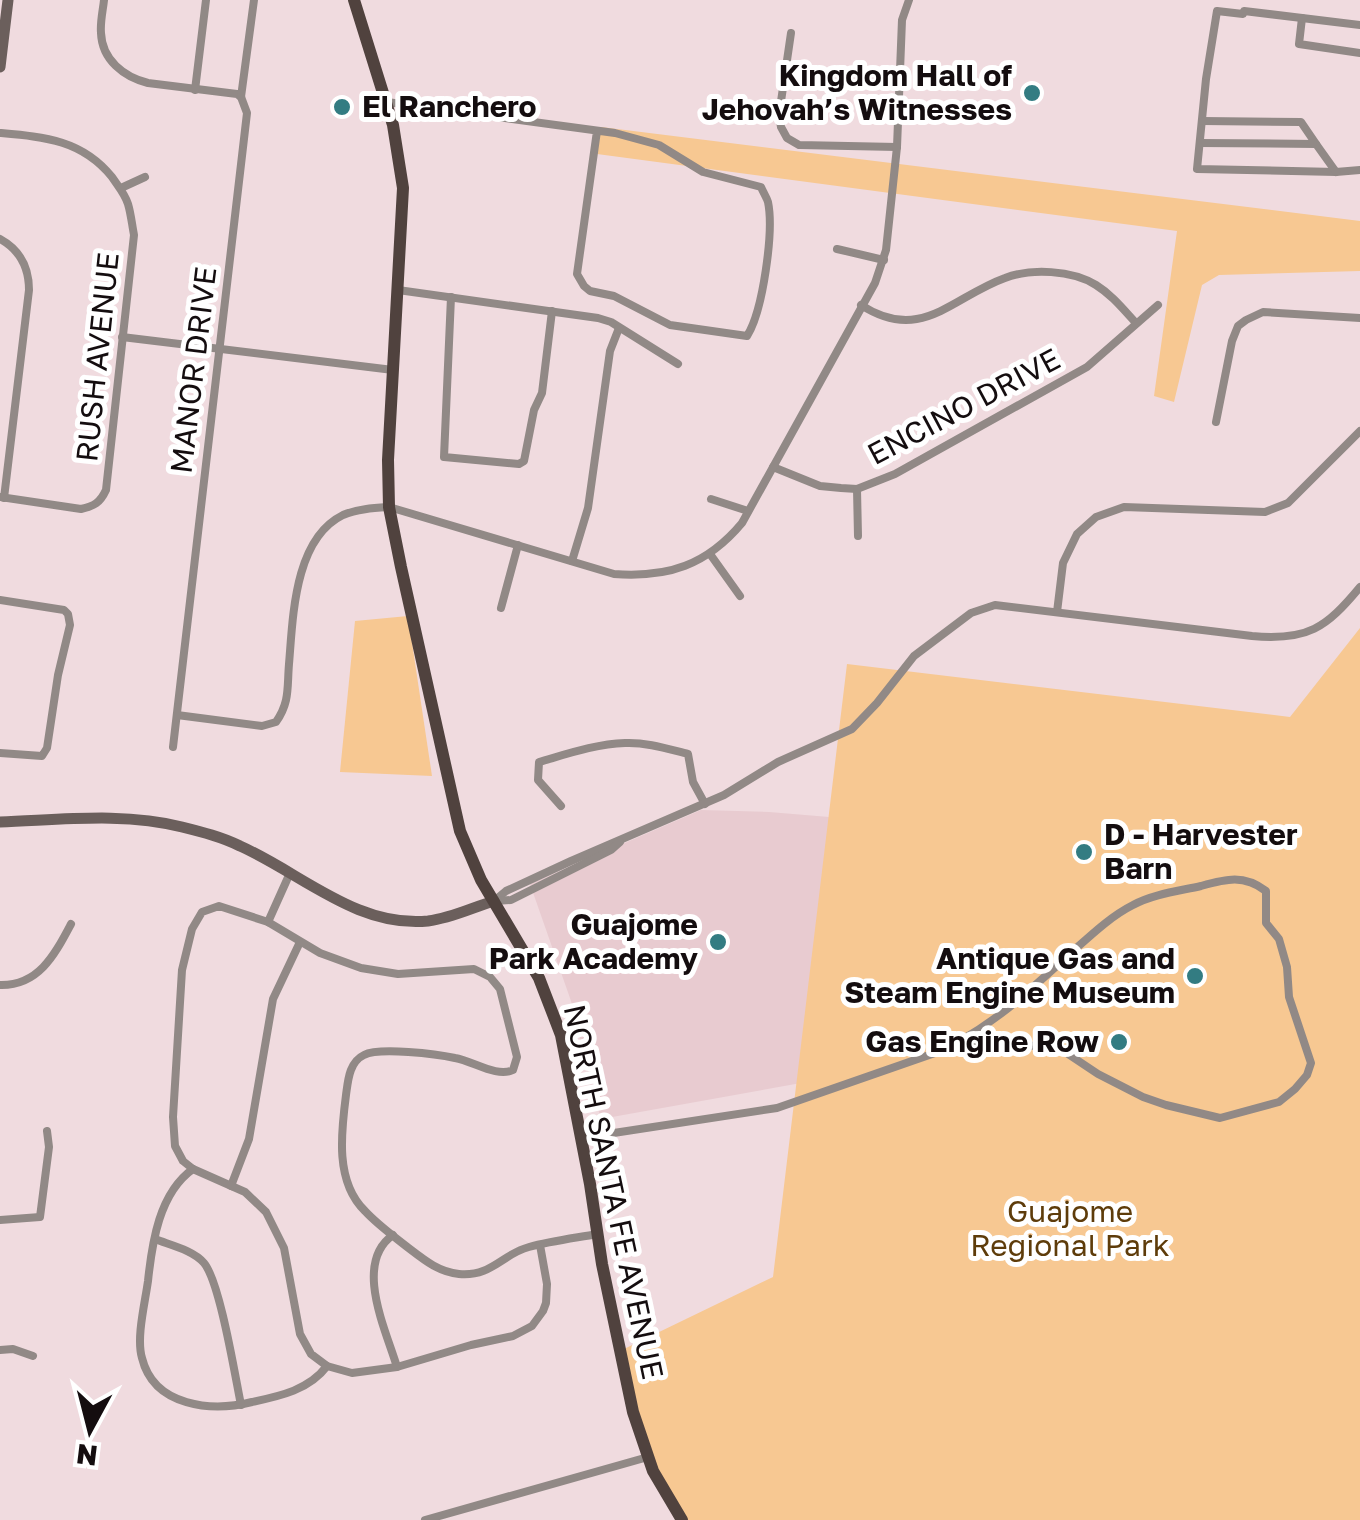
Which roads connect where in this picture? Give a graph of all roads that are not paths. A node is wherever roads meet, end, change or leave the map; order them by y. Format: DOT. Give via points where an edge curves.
graph roads {
  1 [pos="8,0"];
  2 [pos="104,0"];
  3 [pos="206,0"];
  4 [pos="254,0"];
  5 [pos="354,0"];
  6 [pos="909,0"];
  7 [pos="1245,0"];
  8 [pos="1244,11"];
  9 [pos="1302,18"];
  10 [pos="1360,25"];
  11 [pos="791,33"];
  12 [pos="1360,53"];
  13 [pos="0,67"];
  14 [pos="194,90"];
  15 [pos="241,97"];
  16 [pos="387,102"];
  17 [pos="1203,121"];
  18 [pos="597,131"];
  19 [pos="0,133"];
  20 [pos="1200,142"];
  21 [pos="1316,144"];
  22 [pos="896,147"];
  23 [pos="1360,170"];
  24 [pos="1336,172"];
  25 [pos="146,177"];
  26 [pos="121,188"];
  27 [pos="0,239"];
  28 [pos="837,249"];
  29 [pos="884,260"];
  30 [pos="398,290"];
  31 [pos="451,297"];
  32 [pos="861,305"];
  33 [pos="1158,305"];
  34 [pos="552,311"];
  35 [pos="1360,318"];
  36 [pos="1136,323"];
  37 [pos="619,328"];
  38 [pos="122,337"];
  39 [pos="218,349"];
  40 [pos="678,364"];
  41 [pos="393,370"];
  42 [pos="1216,422"];
  43 [pos="1360,431"];
  44 [pos="773,467"];
  45 [pos="857,489"];
  46 [pos="2,498"];
  47 [pos="710,500"];
  48 [pos="389,506"];
  49 [pos="748,511"];
  50 [pos="858,536"];
  51 [pos="518,545"];
  52 [pos="710,554"];
  53 [pos="572,561"];
  54 [pos="1360,586"];
  55 [pos="740,596"];
  56 [pos="0,600"];
  57 [pos="501,608"];
  58 [pos="1057,612"];
  59 [pos="177,715"];
  60 [pos="173,747"];
  61 [pos="0,754"];
  62 [pos="705,804"];
  63 [pos="561,806"];
  64 [pos="0,822"];
  65 [pos="290,872"];
  66 [pos="494,900"];
  67 [pos="268,922"];
  68 [pos="71,924"];
  69 [pos="300,942"];
  70 [pos="0,985"];
  71 [pos="951,1046"];
  72 [pos="47,1130"];
  73 [pos="581,1138"];
  74 [pos="192,1169"];
  75 [pos="232,1186"];
  76 [pos="0,1220"];
  77 [pos="597,1234"];
  78 [pos="392,1235"];
  79 [pos="155,1240"];
  80 [pos="540,1245"];
  81 [pos="0,1350"];
  82 [pos="33,1356"];
  83 [pos="328,1366"];
  84 [pos="398,1367"];
  85 [pos="241,1405"];
  86 [pos="648,1458"];
  87 [pos="425,1520"];
  88 [pos="682,1520"];
  1 -- 13 [label="main road"];
  2 -- 14 [label="street" via="101,33 114,66 136,80"];
  3 -- 14 [label="street"];
  4 -- 15 [label="street, MANOR DRIVE"];
  5 -- 16 [label="main road, NORTH SANTA FE AVENUE"];
  6 -- 22 [label="street" via="902,20"];
  7 -- 8 [label="street"];
  8 -- 9 [label="street"];
  8 -- 17 [label="street" via="1217,11"];
  9 -- 10 [label="street"];
  9 -- 12 [label="street" via="1299,44"];
  11 -- 22 [label="street" via="779,115 787,138 805,147"];
  14 -- 15 [label="street"];
  15 -- 39 [label="street, MANOR DRIVE" via="247,114"];
  16 -- 18 [label="street"];
  16 -- 30 [label="main road, NORTH SANTA FE AVENUE" via="403,188"];
  17 -- 20 [label="street"];
  17 -- 21 [label="street" via="1300,122"];
  18 -- 18 [label="street" via="577,274 584,286 670,325 747,336 764,288 768,202 761,187 703,172 659,145"];
  19 -- 26 [label="street, RUSH AVENUE" via="82,150"];
  20 -- 21 [label="street"];
  20 -- 24 [label="street" via="1197,168"];
  21 -- 24 [label="street"];
  22 -- 29 [label="street"];
  23 -- 24 [label="street"];
  25 -- 26 [label="street"];
  26 -- 38 [label="street, RUSH AVENUE" via="134,235"];
  27 -- 46 [label="street" via="20,255 29,290"];
  28 -- 29 [label="street"];
  29 -- 32 [label="street"];
  30 -- 31 [label="street"];
  30 -- 41 [label="main road, NORTH SANTA FE AVENUE"];
  31 -- 34 [label="street"];
  31 -- 34 [label="street" via="444,457 524,461 542,393"];
  32 -- 36 [label="street" via="888,318 919,320 1004,278 1049,272 1098,286"];
  32 -- 44 [label="street"];
  33 -- 36 [label="street, ENCINO DRIVE"];
  34 -- 37 [label="street"];
  35 -- 42 [label="street" via="1263,312 1238,326"];
  36 -- 45 [label="street, ENCINO DRIVE" via="1087,366"];
  37 -- 40 [label="street"];
  37 -- 53 [label="street" via="588,508"];
  38 -- 39 [label="street"];
  38 -- 46 [label="street, RUSH AVENUE" via="102,500 72,508"];
  39 -- 41 [label="street"];
  39 -- 59 [label="street, MANOR DRIVE"];
  41 -- 48 [label="main road, NORTH SANTA FE AVENUE"];
  43 -- 58 [label="street" via="1288,503 1265,512 1124,507 1096,517 1077,534 1063,563"];
  44 -- 45 [label="street, ENCINO DRIVE" via="820,486"];
  44 -- 49 [label="street"];
  45 -- 50 [label="street"];
  47 -- 49 [label="street"];
  48 -- 51 [label="street"];
  48 -- 59 [label="street" via="344,515 316,540 300,576 287,707 276,722"];
  48 -- 66 [label="main road, NORTH SANTA FE AVENUE" via="460,831"];
  49 -- 52 [label="street"];
  51 -- 53 [label="street"];
  51 -- 57 [label="street"];
  52 -- 53 [label="street" via="643,576"];
  52 -- 55 [label="street"];
  54 -- 58 [label="street" via="1328,622 1286,637"];
  56 -- 61 [label="street" via="57,608 68,614 70,626 47,748 42,756"];
  58 -- 62 [label="street" via="995,605 971,612 914,656 852,729"];
  59 -- 60 [label="street, MANOR DRIVE"];
  62 -- 63 [label="street" via="688,754 626,743 539,762 538,780"];
  62 -- 66 [label="street" via="511,900"];
  64 -- 65 [label="main road" via="106,818 181,826 242,846"];
  65 -- 66 [label="main road" via="357,910 398,920 458,915"];
  65 -- 67 [label="street"];
  66 -- 73 [label="main road, NORTH SANTA FE AVENUE" via="552,1007"];
  67 -- 69 [label="street"];
  67 -- 74 [label="street" via="219,906 202,912 192,929 182,970 173,1132 182,1161"];
  68 -- 70 [label="street" via="52,959 32,976"];
  69 -- 75 [label="street" via="274,999 249,1138"];
  69 -- 78 [label="street" via="361,968 398,974 474,969 500,989 517,1057 507,1074 454,1057 380,1050 362,1055 349,1073 342,1124 349,1190"];
  71 -- 71 [label="street" via="1136,903 1230,878 1266,891 1266,923 1279,938 1311,1063 1279,1102 1220,1118 1166,1106 1064,1052 1023,1044"];
  71 -- 73 [label="street" via="777,1108"];
  72 -- 76 [label="street" via="40,1217"];
  73 -- 77 [label="main road, NORTH SANTA FE AVENUE"];
  74 -- 75 [label="street"];
  74 -- 79 [label="street" via="170,1194"];
  75 -- 83 [label="street" via="274,1225 300,1334"];
  77 -- 80 [label="street"];
  77 -- 86 [label="main road, NORTH SANTA FE AVENUE"];
  78 -- 80 [label="street" via="439,1270 460,1274 488,1270"];
  78 -- 84 [label="street" via="374,1264 373,1283"];
  79 -- 85 [label="street" via="193,1254 210,1273"];
  79 -- 85 [label="street" via="140,1343 150,1375 187,1403"];
  80 -- 84 [label="street" via="546,1303 532,1326"];
  81 -- 82 [label="street"];
  83 -- 84 [label="street" via="352,1373"];
  83 -- 85 [label="street" via="292,1394"];
  86 -- 87 [label="street"];
  86 -- 88 [label="main road, NORTH SANTA FE AVENUE"];
}
